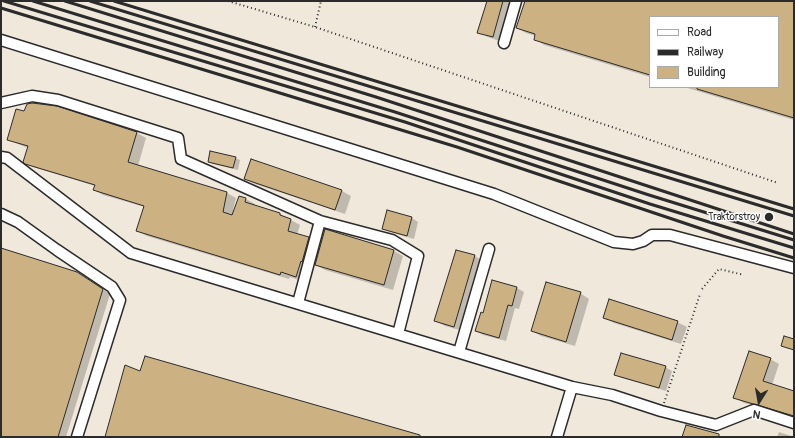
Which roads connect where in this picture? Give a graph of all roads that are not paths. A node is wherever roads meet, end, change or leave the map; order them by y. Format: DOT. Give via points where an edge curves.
graph roads {
  1 [pos="516,1"];
  2 [pos="1,40"];
  3 [pos="504,43"];
  4 [pos="1,103"];
  5 [pos="1,157"];
  6 [pos="1,214"];
  7 [pos="320,221"];
  8 [pos="489,250"];
  9 [pos="794,268"];
  10 [pos="298,303"];
  11 [pos="398,334"];
  12 [pos="459,352"];
  13 [pos="572,386"];
  14 [pos="794,423"];
  15 [pos="77,437"];
  16 [pos="557,437"];
  1 -- 3 [label="lane"];
  2 -- 9 [label="lane" via="494,194 614,242 633,244 652,235 670,235"];
  4 -- 7 [label="lane" via="32,96 58,100 178,138 181,159"];
  5 -- 10 [label="lane" via="7,158 131,253"];
  6 -- 15 [label="lane" via="18,222 112,287 120,300"];
  7 -- 10 [label="lane"];
  7 -- 11 [label="lane" via="392,240 418,256"];
  8 -- 12 [label="lane"];
  10 -- 11 [label="lane"];
  11 -- 12 [label="lane"];
  12 -- 13 [label="lane"];
  13 -- 14 [label="lane" via="716,425 754,410"];
  13 -- 16 [label="lane"];
}
